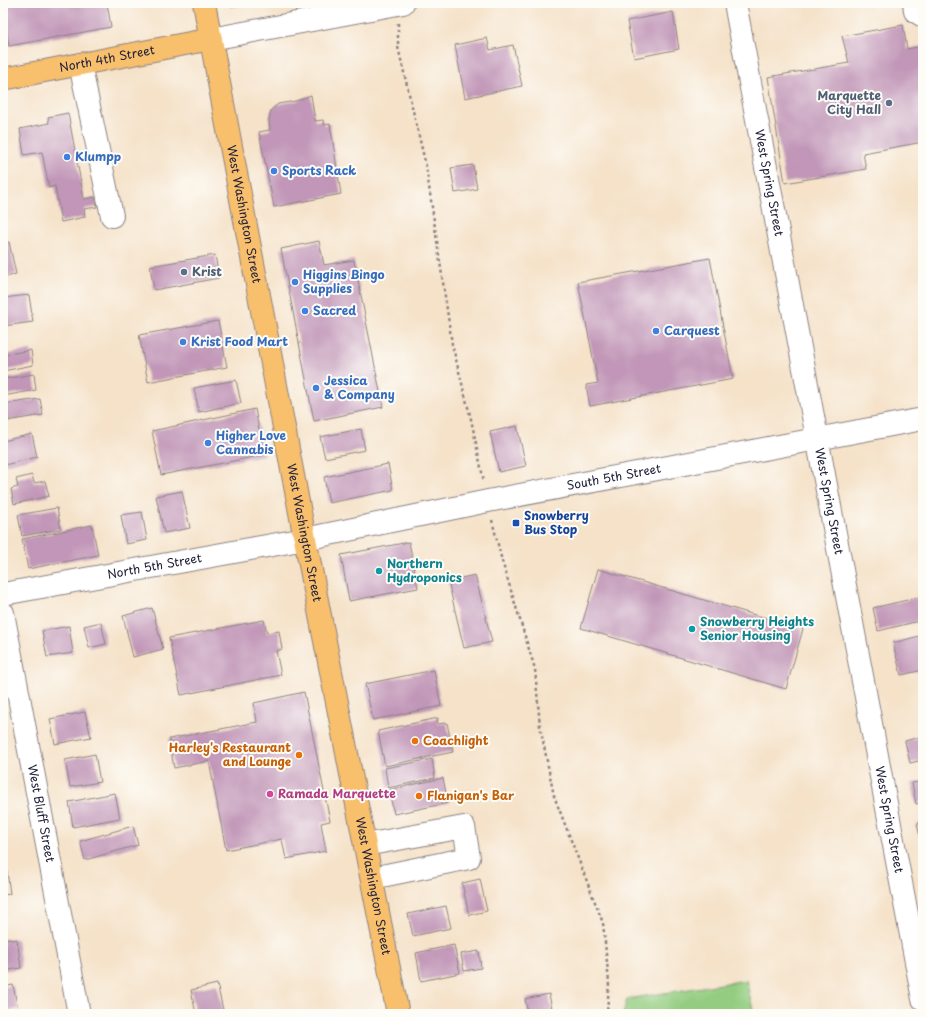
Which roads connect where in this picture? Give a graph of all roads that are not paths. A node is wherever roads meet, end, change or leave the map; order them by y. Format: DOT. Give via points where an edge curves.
graph roads {
  1 [pos="204,3"];
  2 [pos="404,3"];
  3 [pos="735,3"];
  4 [pos="914,3"];
  5 [pos="923,16"];
  6 [pos="211,39"];
  7 [pos="80,64"];
  8 [pos="3,79"];
  9 [pos="112,216"];
  10 [pos="923,419"];
  11 [pos="816,438"];
  12 [pos="306,539"];
  13 [pos="3,594"];
  14 [pos="3,613"];
  15 [pos="365,845"];
  16 [pos="372,878"];
  17 [pos="915,914"];
  18 [pos="923,999"];
  19 [pos="79,1014"];
  20 [pos="398,1014"];
  1 -- 6 [label="main road, West Washington Street"];
  2 -- 6 [label="street"];
  3 -- 11 [label="street, West Spring Street"];
  4 -- 5 [label="street" via="915,11"];
  6 -- 7 [label="main road, North 4th Street"];
  6 -- 12 [label="main road, West Washington Street"];
  7 -- 8 [label="main road, North 4th Street"];
  7 -- 9 [label="street"];
  10 -- 11 [label="street, South 5th Street"];
  11 -- 12 [label="street, South 5th Street"];
  11 -- 17 [label="street, West Spring Street"];
  12 -- 13 [label="street, North 5th Street"];
  12 -- 15 [label="main road, West Washington Street"];
  14 -- 19 [label="street, West Bluff Street"];
  15 -- 16 [label="main road, West Washington Street"];
  15 -- 16 [label="street" via="464,827 469,858"];
  16 -- 20 [label="main road, West Washington Street"];
  17 -- 18 [label="street, West Spring Street"];
}
